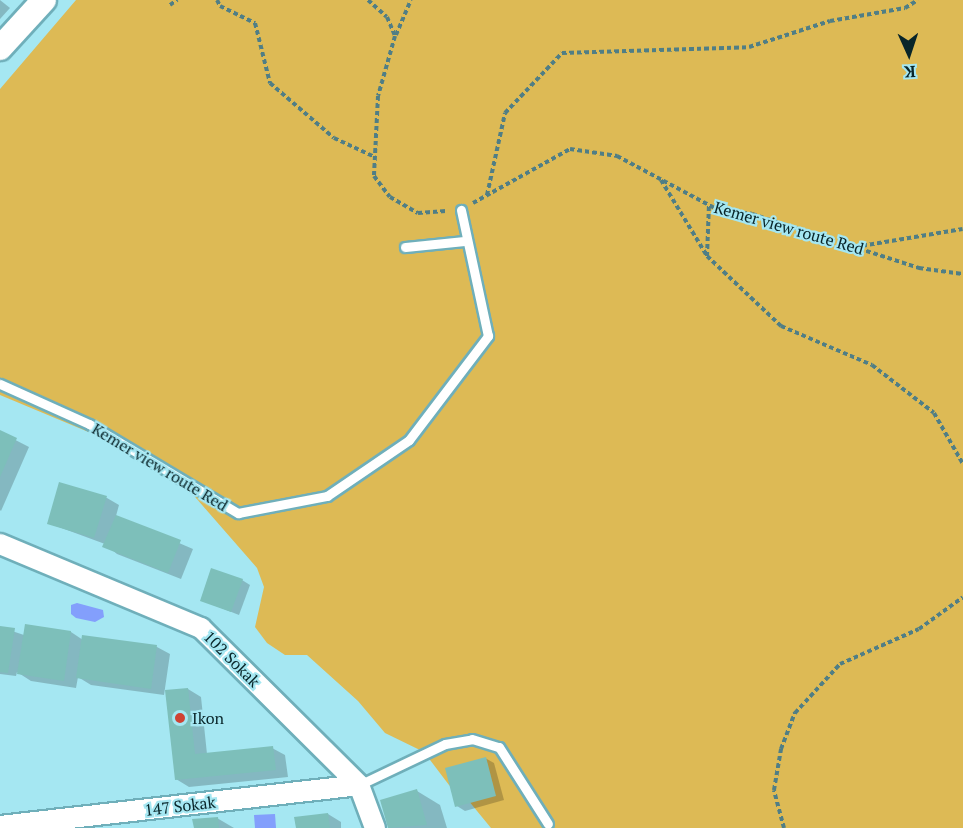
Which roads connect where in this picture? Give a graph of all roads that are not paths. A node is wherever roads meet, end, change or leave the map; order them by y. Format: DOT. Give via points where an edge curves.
graph roads {
  1 [pos="44,0"];
  2 [pos="0,48"];
  3 [pos="461,210"];
  4 [pos="465,241"];
  5 [pos="405,247"];
  6 [pos="0,384"];
  7 [pos="0,544"];
  8 [pos="359,785"];
  9 [pos="548,824"];
  10 [pos="0,826"];
  11 [pos="375,828"];
  1 -- 2 [label="street"];
  3 -- 4 [label="lane, Kemer view route Red"];
  4 -- 5 [label="lane"];
  4 -- 6 [label="lane, Kemer view route Red" via="488,336 409,440 327,496 238,513 88,424"];
  7 -- 8 [label="street, 102 Sokak" via="201,628"];
  8 -- 9 [label="lane" via="445,744 472,739 499,747"];
  8 -- 10 [label="street, 147 Sokak"];
  8 -- 11 [label="street, 102 Sokak"];
}
